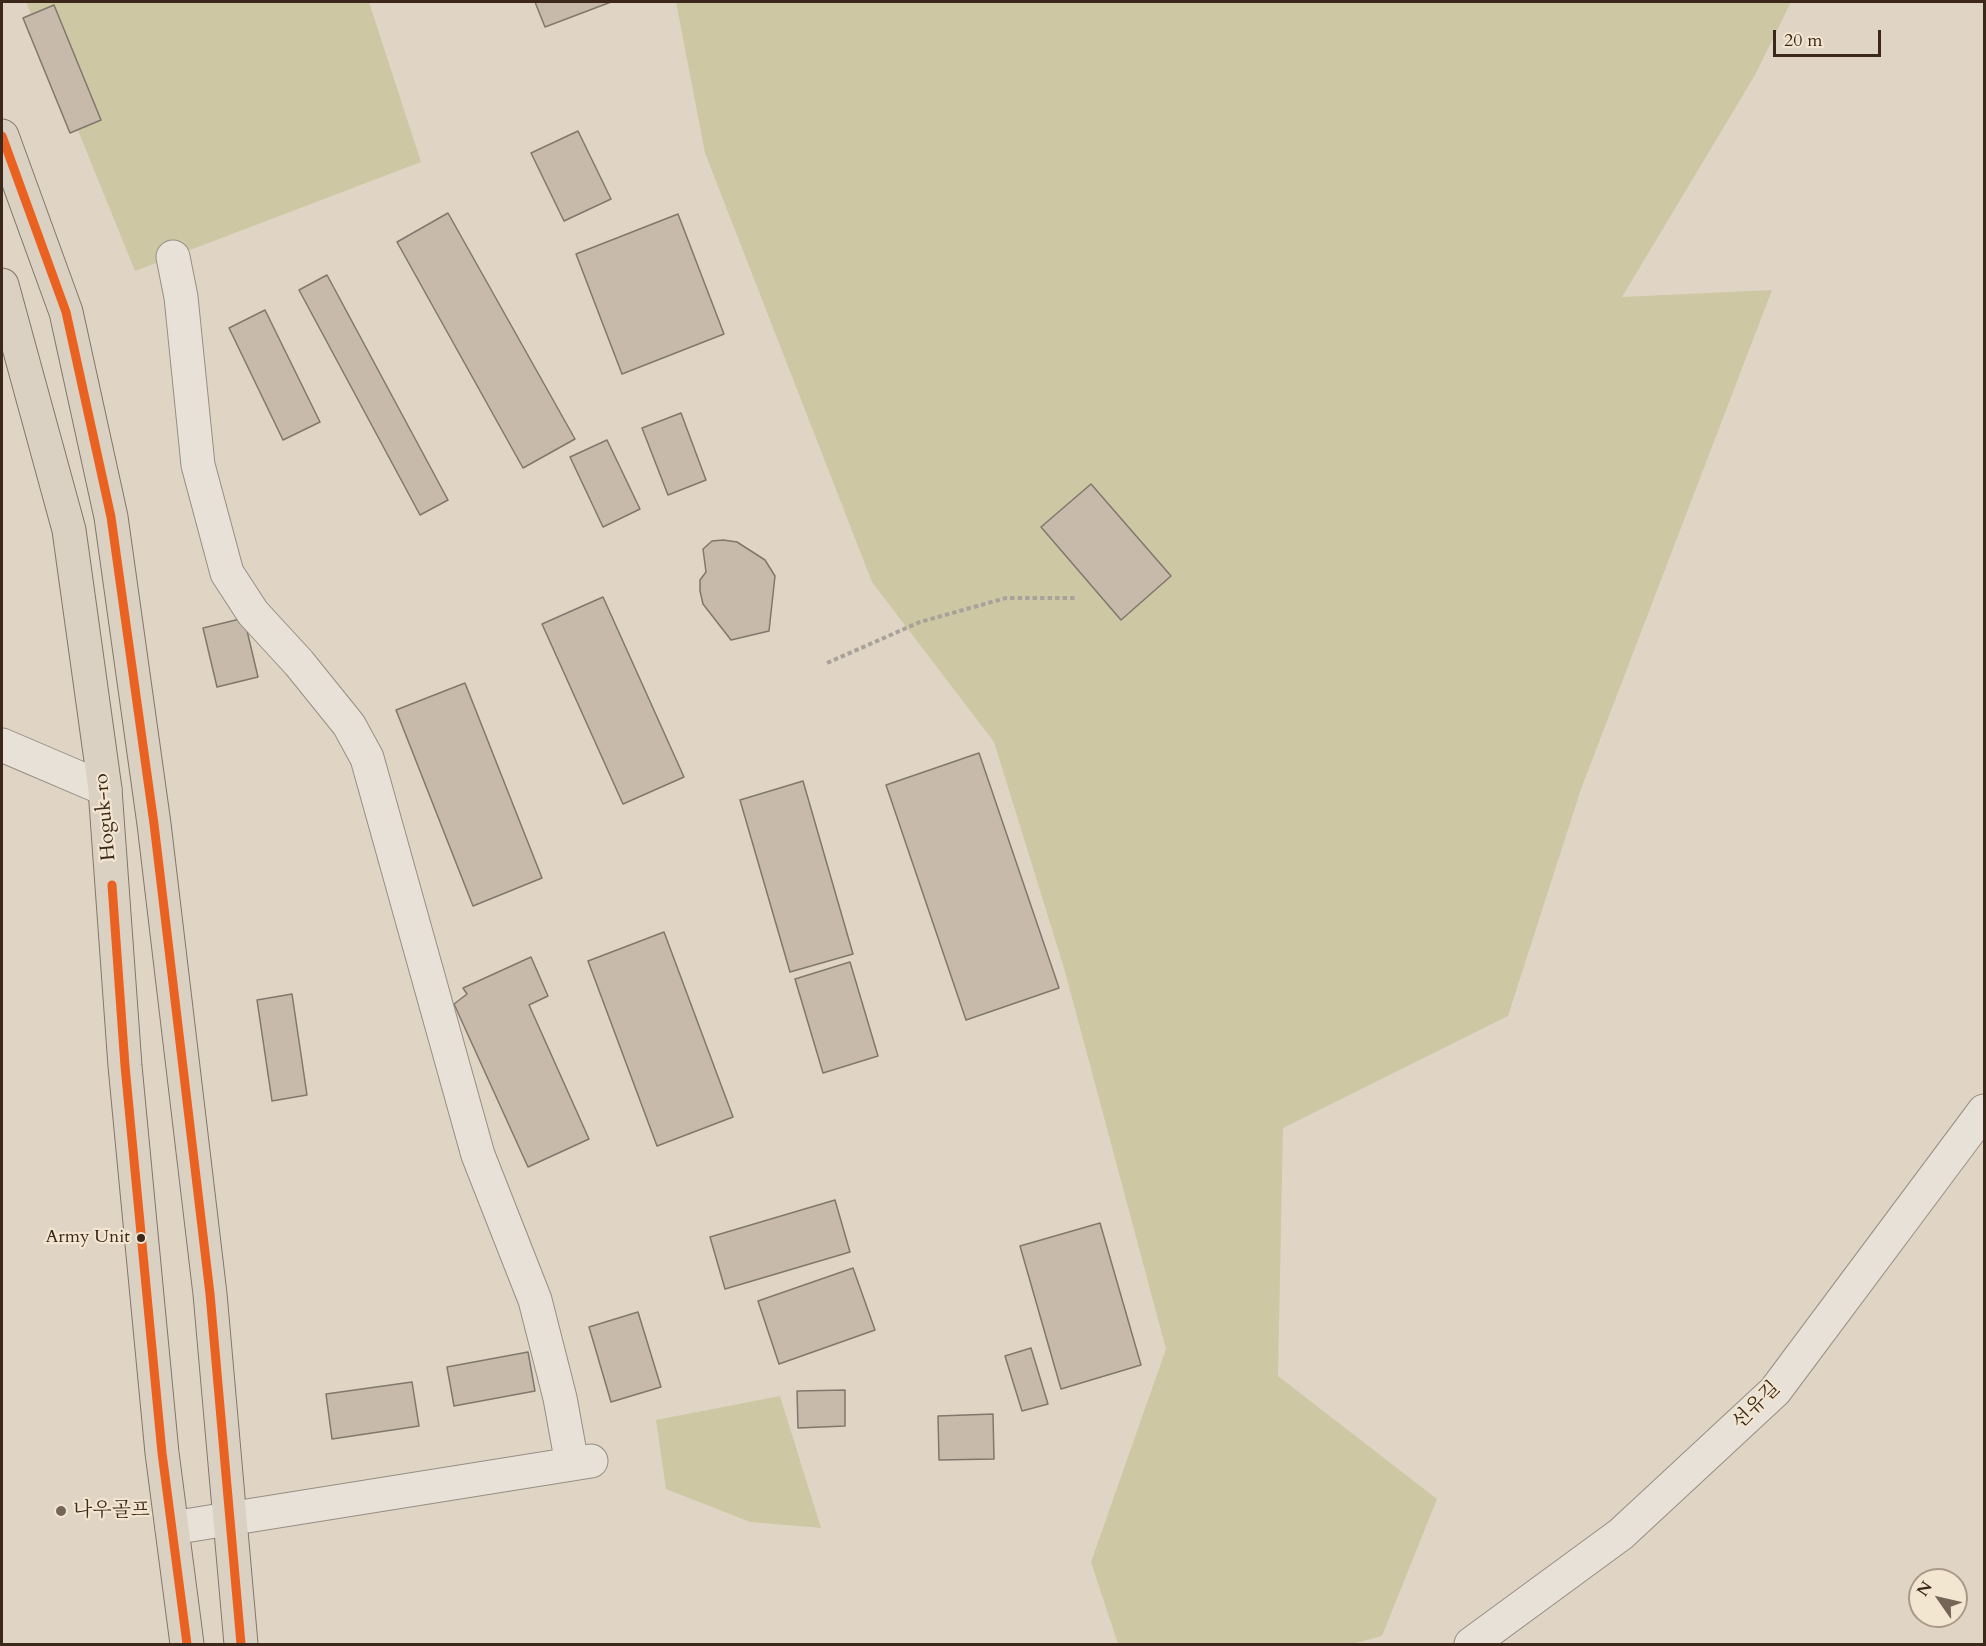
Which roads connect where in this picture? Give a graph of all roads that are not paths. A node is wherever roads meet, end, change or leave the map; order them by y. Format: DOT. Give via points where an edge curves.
graph roads {
  1 [pos="2,136"];
  2 [pos="173,257"];
  3 [pos="2,285"];
  4 [pos="2,745"];
  5 [pos="105,789"];
  6 [pos="1984,1111"];
  7 [pos="229,1519"];
  8 [pos="172,1528"];
  9 [pos="188,1644"];
  10 [pos="241,1644"];
  11 [pos="1471,1644"];
  1 -- 7 [label="main road" via="66,312 111,517 154,824 210,1294"];
  2 -- 7 [label="street" via="181,297 198,465 227,573 253,613 349,725 367,758 478,1155 535,1300 581,1463"];
  3 -- 5 [label="main road, Hoguk-ro" via="69,530"];
  4 -- 5 [label="street"];
  5 -- 8 [label="main road, Hoguk-ro" via="124,1066"];
  6 -- 11 [label="street, 선유길" via="1775,1391 1621,1534"];
  7 -- 8 [label="street"];
  7 -- 10 [label="main road"];
  8 -- 9 [label="main road, Hoguk-ro"];
}
